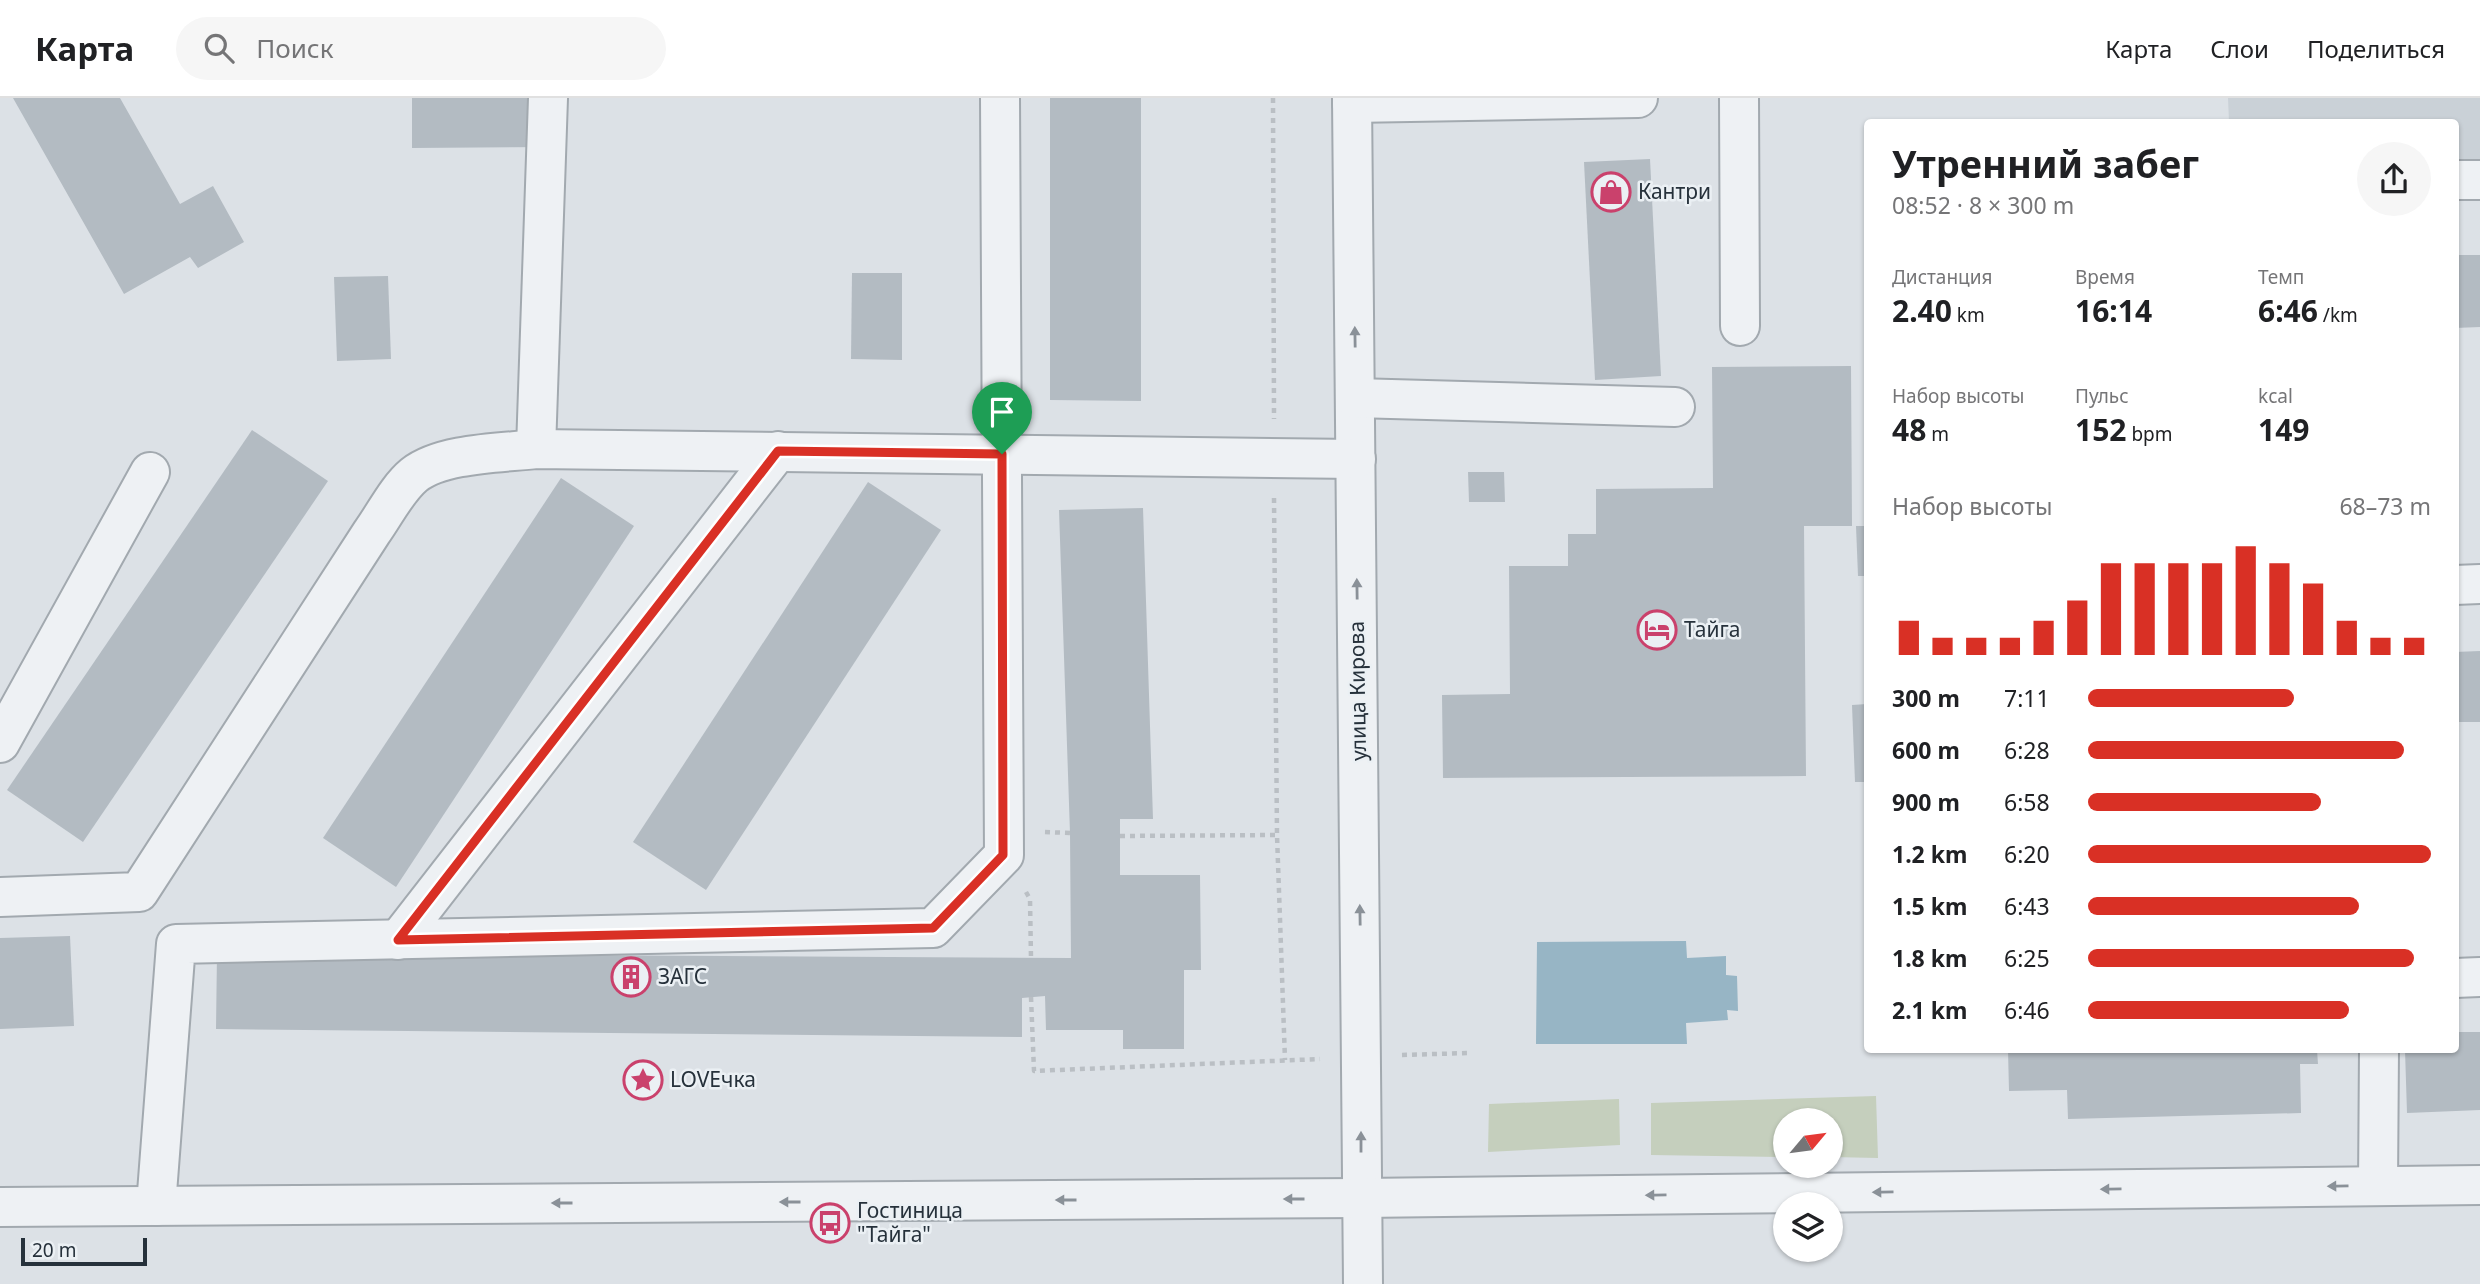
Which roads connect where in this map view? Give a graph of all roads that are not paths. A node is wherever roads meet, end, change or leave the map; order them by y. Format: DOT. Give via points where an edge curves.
graph roads {
  1 [pos="548,98"];
  2 [pos="1000,98"];
  3 [pos="1638,98"];
  4 [pos="1739,98"];
  5 [pos="1352,100"];
  6 [pos="2459,180"];
  7 [pos="2480,180"];
  8 [pos="1740,326"];
  9 [pos="1355,398"];
  10 [pos="1675,407"];
  11 [pos="536,449"];
  12 [pos="778,451"];
  13 [pos="1002,454"];
  14 [pos="1356,459"];
  15 [pos="150,472"];
  16 [pos="2480,584"];
  17 [pos="2459,585"];
  18 [pos="0,743"];
  19 [pos="0,897"];
  20 [pos="398,940"];
  21 [pos="2480,977"];
  22 [pos="2459,978"];
  23 [pos="2379,1053"];
  24 [pos="2480,1185"];
  25 [pos="2378,1186"];
  26 [pos="1362,1198"];
  27 [pos="156,1206"];
  28 [pos="0,1207"];
  29 [pos="1363,1284"];
  1 -- 11 [label="street"];
  2 -- 13 [label="street"];
  3 -- 5 [label="street"];
  4 -- 8 [label="street"];
  9 -- 5 [label="street, улица Кирова, one-way"];
  6 -- 7 [label="street"];
  9 -- 10 [label="street"];
  9 -- 14 [label="street, улица Кирова"];
  11 -- 12 [label="street"];
  11 -- 19 [label="street" via="449,460 411,477 139,892"];
  12 -- 13 [label="street"];
  12 -- 20 [label="street"];
  13 -- 14 [label="street"];
  13 -- 20 [label="street" via="1003,855 933,928"];
  26 -- 14 [label="street, улица Кирова, one-way"];
  15 -- 18 [label="street"];
  16 -- 17 [label="street"];
  20 -- 27 [label="street" via="176,944"];
  21 -- 22 [label="street"];
  23 -- 25 [label="street"];
  24 -- 25 [label="street"];
  25 -- 26 [label="street, one-way"];
  26 -- 27 [label="street, one-way"];
  26 -- 29 [label="street, улица Кирова"];
  27 -- 28 [label="street"];
}
